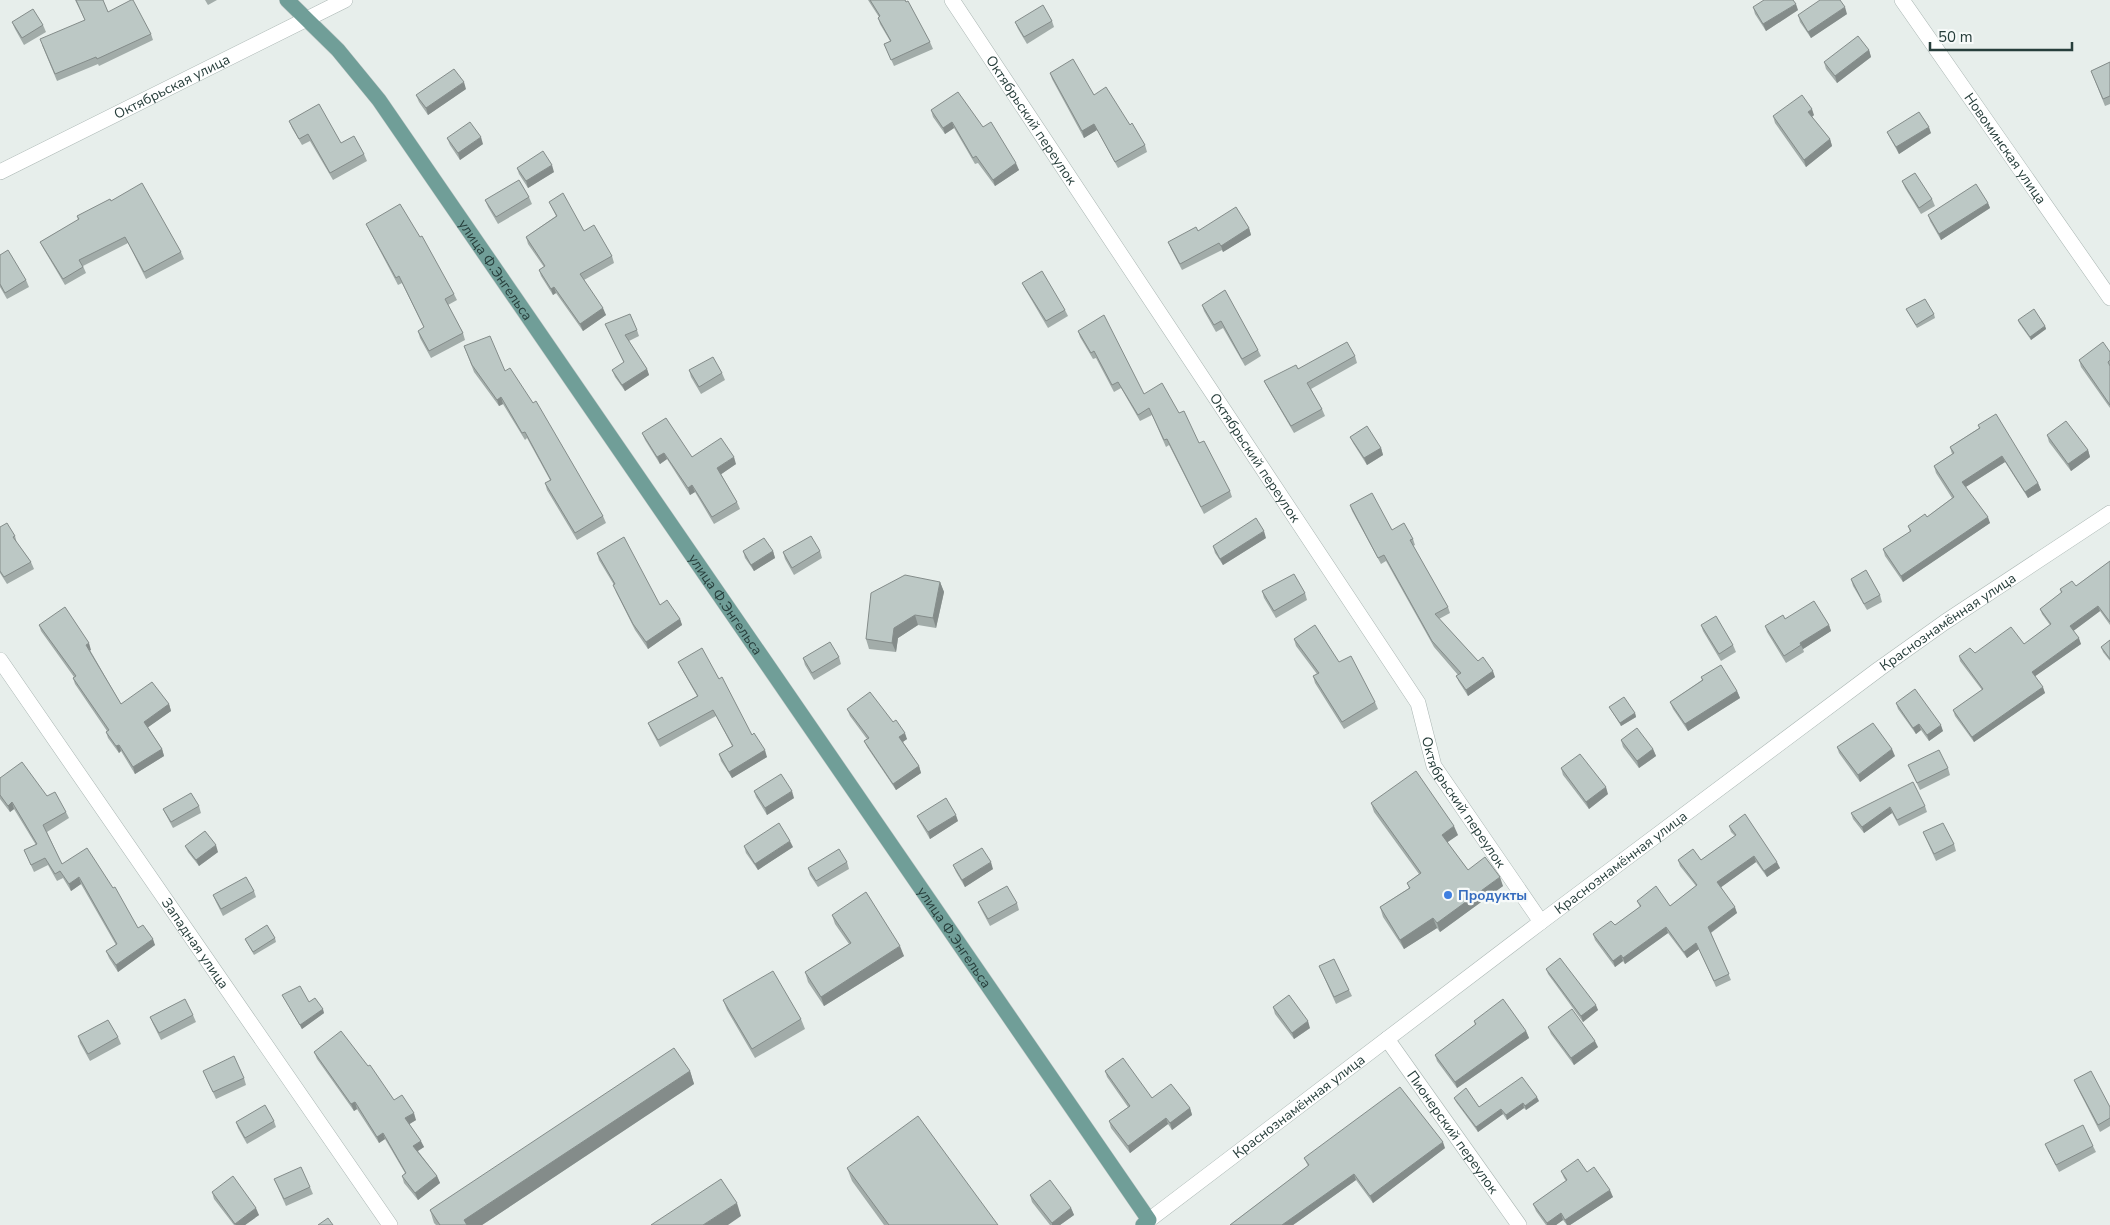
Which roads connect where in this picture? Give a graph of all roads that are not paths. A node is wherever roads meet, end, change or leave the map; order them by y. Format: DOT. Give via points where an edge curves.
graph roads {
  1 [pos="287,0"];
  2 [pos="345,0"];
  3 [pos="952,0"];
  4 [pos="1902,0"];
  5 [pos="307,20"];
  6 [pos="0,172"];
  7 [pos="2110,298"];
  8 [pos="2110,513"];
  9 [pos="0,660"];
  10 [pos="1541,922"];
  11 [pos="1387,1039"];
  12 [pos="1146,1223"];
  13 [pos="390,1225"];
  14 [pos="1519,1225"];
  1 -- 5 [label="main road, улица Ф.Энгельса"];
  2 -- 5 [label="street, Октябрьская улица"];
  3 -- 10 [label="street, Октябрьский переулок" via="1418,703 1434,766"];
  4 -- 7 [label="street, Новоминская улица"];
  5 -- 6 [label="street, Октябрьская улица"];
  5 -- 12 [label="main road, улица Ф.Энгельса" via="338,50 379,100"];
  8 -- 10 [label="street, Краснознамённая улица" via="1923,638"];
  9 -- 13 [label="street, Западная улица"];
  10 -- 11 [label="street, Краснознамённая улица"];
  11 -- 12 [label="street, Краснознамённая улица"];
  11 -- 14 [label="street, Пионерский переулок"];
}
